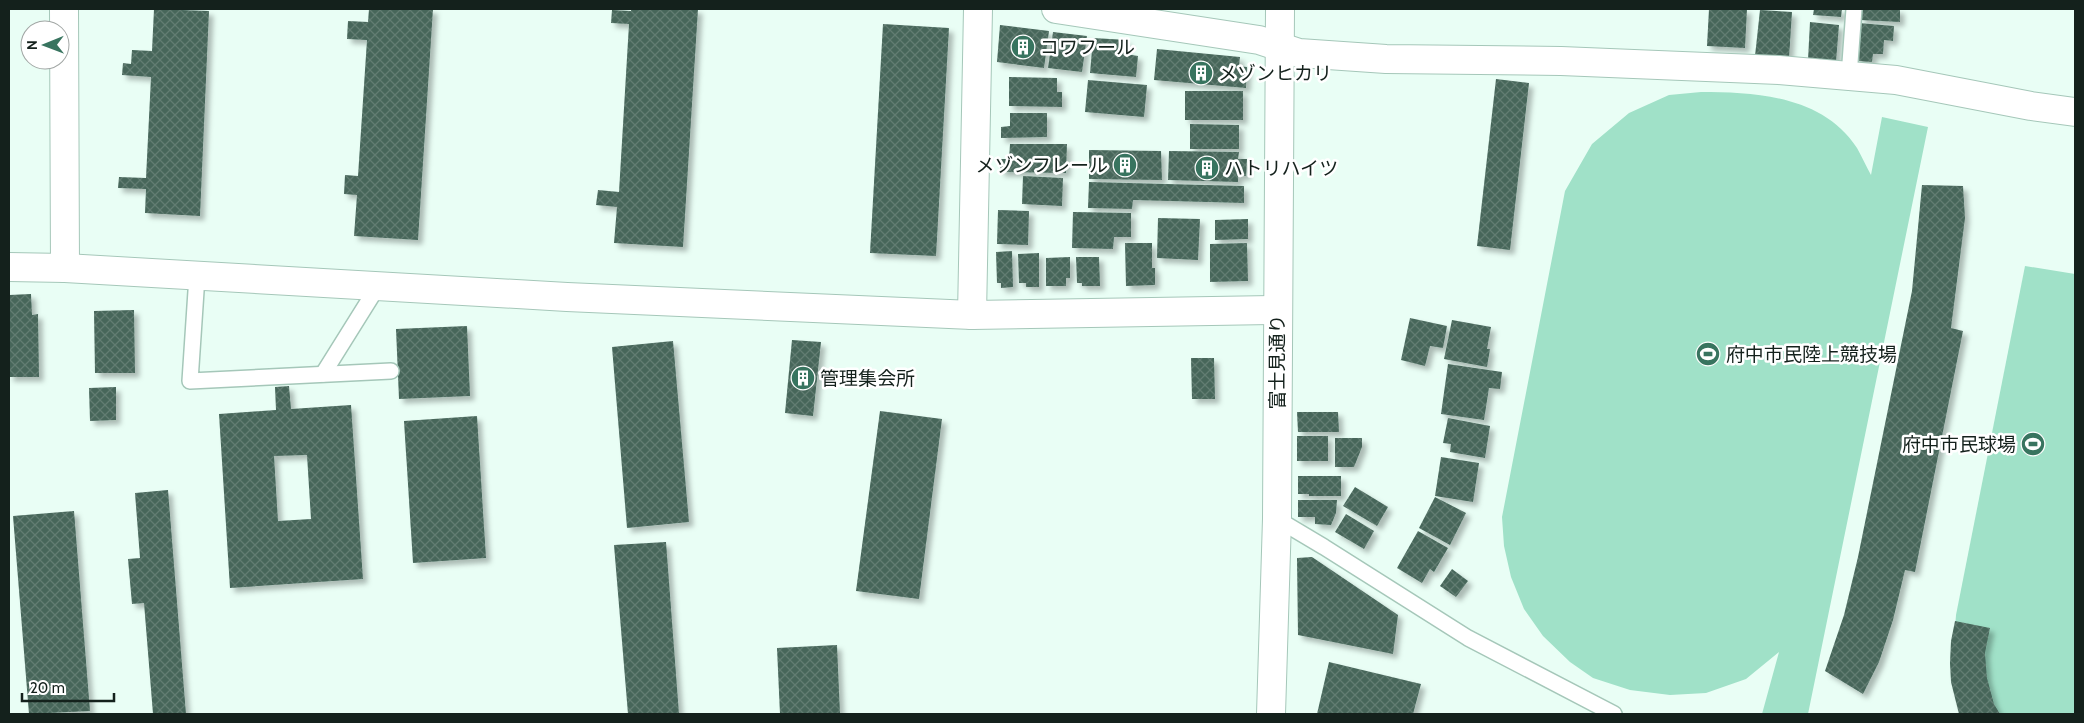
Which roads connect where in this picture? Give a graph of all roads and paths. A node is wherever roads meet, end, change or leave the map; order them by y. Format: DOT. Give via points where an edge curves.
graph roads {
  1 [pos="64,9"];
  2 [pos="978,9"];
  3 [pos="1056,9"];
  4 [pos="1280,9"];
  5 [pos="1854,9"];
  6 [pos="1280,47"];
  7 [pos="1849,76"];
  8 [pos="2075,112"];
  9 [pos="9,266"];
  10 [pos="66,268"];
  11 [pos="197,276"];
  12 [pos="378,286"];
  13 [pos="1277,310"];
  14 [pos="972,315"];
  15 [pos="391,371"];
  16 [pos="323,374"];
  17 [pos="1277,519"];
  18 [pos="1271,714"];
  19 [pos="1614,714"];
  1 -- 10 [label="street"];
  2 -- 14 [label="street"];
  3 -- 6 [label="street" via="1259,40"];
  4 -- 6 [label="street, 富士見通り"];
  5 -- 7 [label="lane"];
  6 -- 7 [label="street" via="1299,53 1386,59 1561,61"];
  6 -- 13 [label="street, 富士見通り"];
  7 -- 8 [label="street" via="1896,80"];
  9 -- 10 [label="street"];
  10 -- 11 [label="street"];
  11 -- 12 [label="street"];
  11 -- 16 [label="lane" via="190,381"];
  12 -- 14 [label="street"];
  12 -- 16 [label="lane"];
  13 -- 14 [label="street"];
  13 -- 17 [label="street, 富士見通り"];
  15 -- 16 [label="lane"];
  17 -- 18 [label="street, 富士見通り"];
  17 -- 19 [label="lane" via="1468,638"];
}
